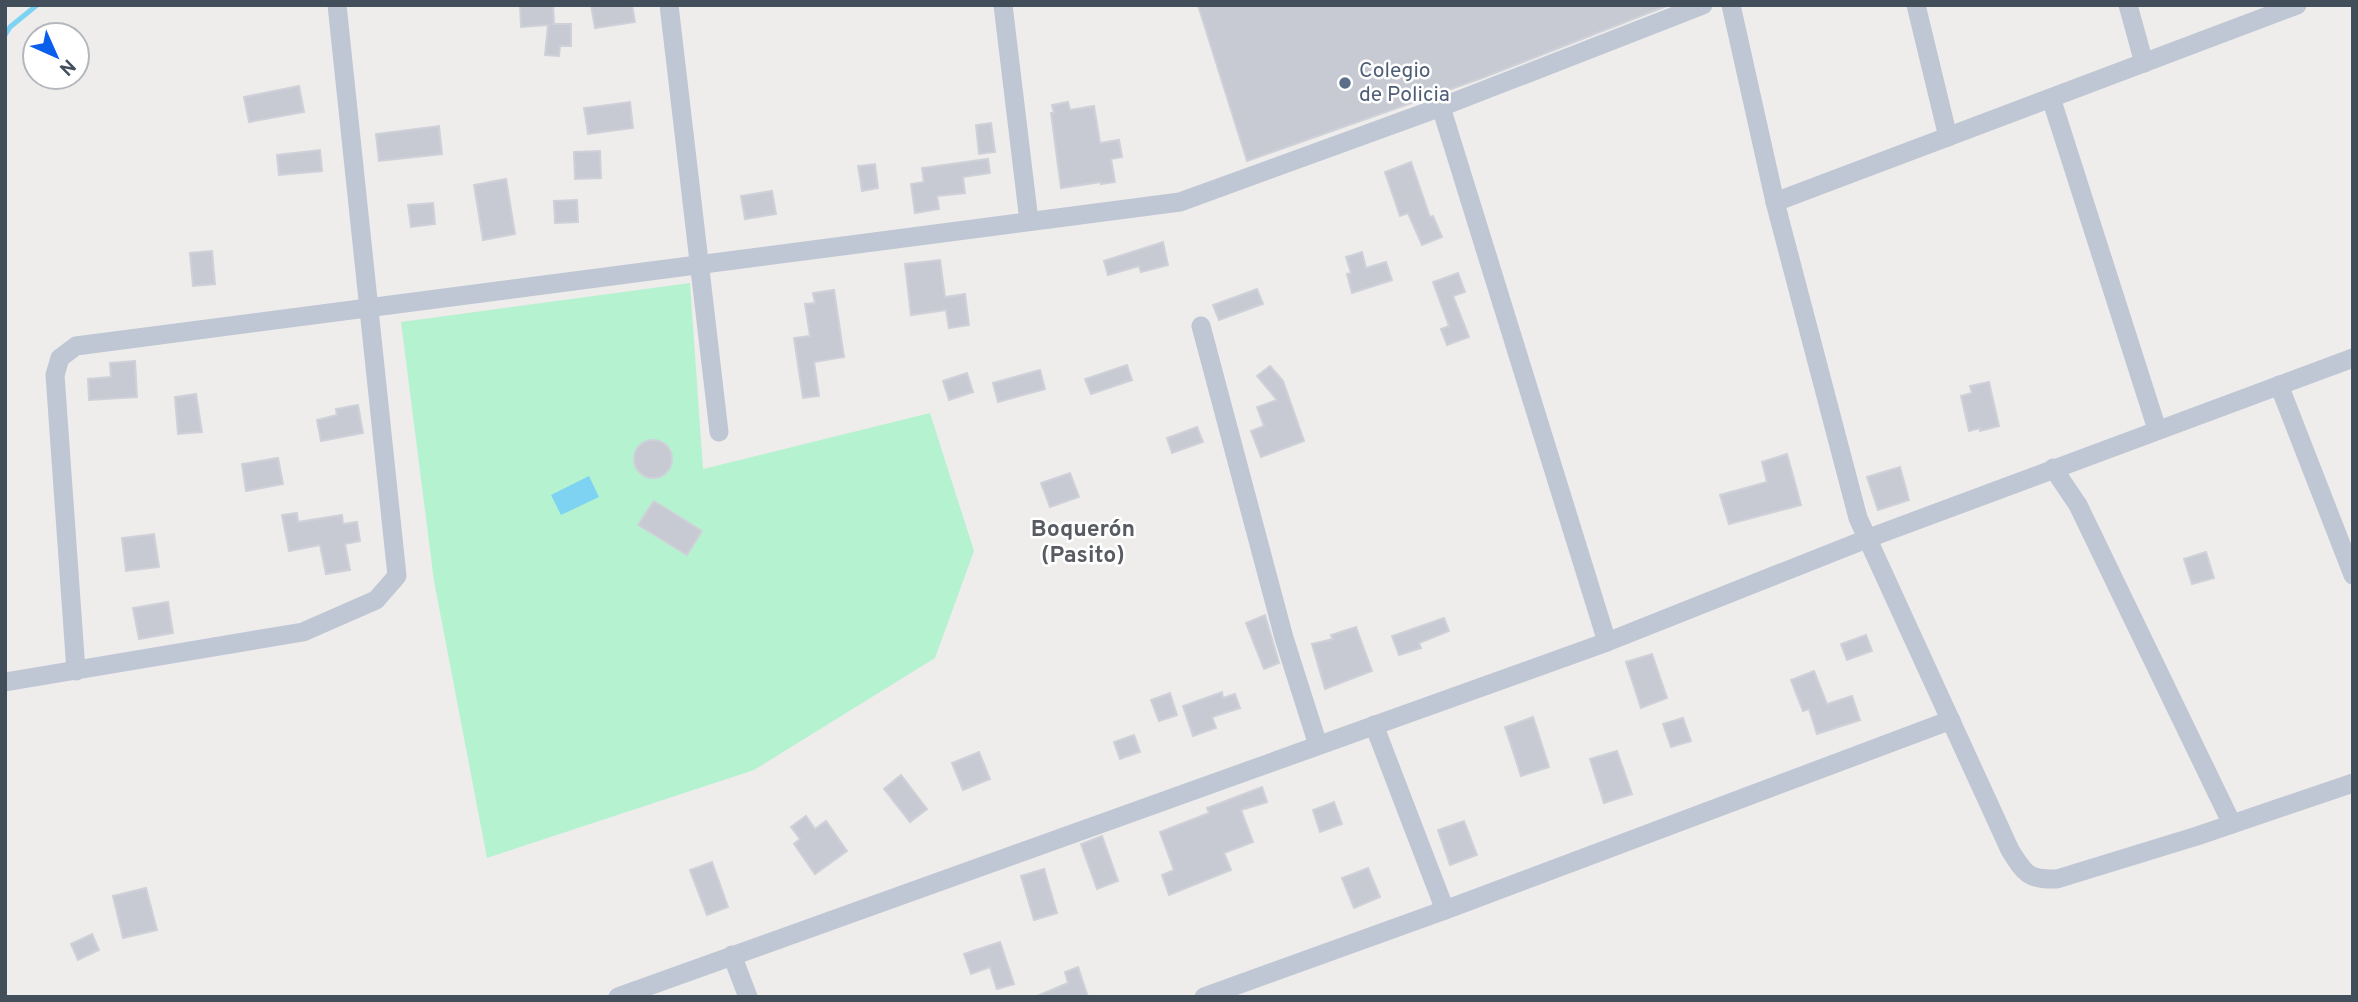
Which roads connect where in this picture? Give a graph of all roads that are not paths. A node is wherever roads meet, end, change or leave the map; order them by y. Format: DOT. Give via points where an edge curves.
graph roads {
  1 [pos="337,5"];
  2 [pos="669,5"];
  3 [pos="1003,5"];
  4 [pos="1703,5"];
  5 [pos="1731,5"];
  6 [pos="1916,5"];
  7 [pos="2128,5"];
  8 [pos="2297,5"];
  9 [pos="2144,63"];
  10 [pos="2050,98"];
  11 [pos="1441,107"];
  12 [pos="1948,137"];
  13 [pos="1775,202"];
  14 [pos="1029,222"];
  15 [pos="699,265"];
  16 [pos="369,308"];
  17 [pos="1201,326"];
  18 [pos="2353,358"];
  19 [pos="2279,385"];
  20 [pos="2157,429"];
  21 [pos="719,432"];
  22 [pos="2053,468"];
  23 [pos="1869,538"];
  24 [pos="2353,575"];
  25 [pos="1607,642"];
  26 [pos="76,671"];
  27 [pos="5,682"];
  28 [pos="1951,720"];
  29 [pos="1374,725"];
  30 [pos="1318,745"];
  31 [pos="2353,783"];
  32 [pos="2232,824"];
  33 [pos="1445,911"];
  34 [pos="733,955"];
  35 [pos="618,997"];
  36 [pos="748,997"];
  37 [pos="1204,997"];
  1 -- 16 [label="street"];
  2 -- 15 [label="street"];
  3 -- 14 [label="street"];
  4 -- 11 [label="street"];
  5 -- 13 [label="street"];
  6 -- 12 [label="street"];
  7 -- 9 [label="street"];
  8 -- 9 [label="street"];
  9 -- 10 [label="street"];
  10 -- 12 [label="street"];
  10 -- 20 [label="street"];
  11 -- 14 [label="street" via="1180,202"];
  11 -- 25 [label="street"];
  12 -- 13 [label="street"];
  13 -- 23 [label="street" via="1858,517"];
  14 -- 15 [label="street"];
  15 -- 16 [label="street"];
  15 -- 21 [label="street"];
  16 -- 26 [label="street" via="397,576 376,600 303,632"];
  16 -- 26 [label="street" via="76,346 60,358 55,375"];
  17 -- 30 [label="street" via="1284,638"];
  18 -- 19 [label="street"];
  19 -- 20 [label="street"];
  19 -- 24 [label="street"];
  20 -- 22 [label="street"];
  22 -- 23 [label="street"];
  22 -- 32 [label="street" via="2078,505"];
  23 -- 25 [label="street"];
  23 -- 28 [label="street"];
  25 -- 29 [label="street"];
  26 -- 27 [label="street"];
  28 -- 32 [label="street" via="2010,850 2021,869 2037,880 2057,879"];
  28 -- 33 [label="street"];
  29 -- 30 [label="street"];
  29 -- 33 [label="street"];
  30 -- 34 [label="street"];
  31 -- 32 [label="street"];
  33 -- 37 [label="street"];
  34 -- 35 [label="street"];
  34 -- 36 [label="street"];
}
